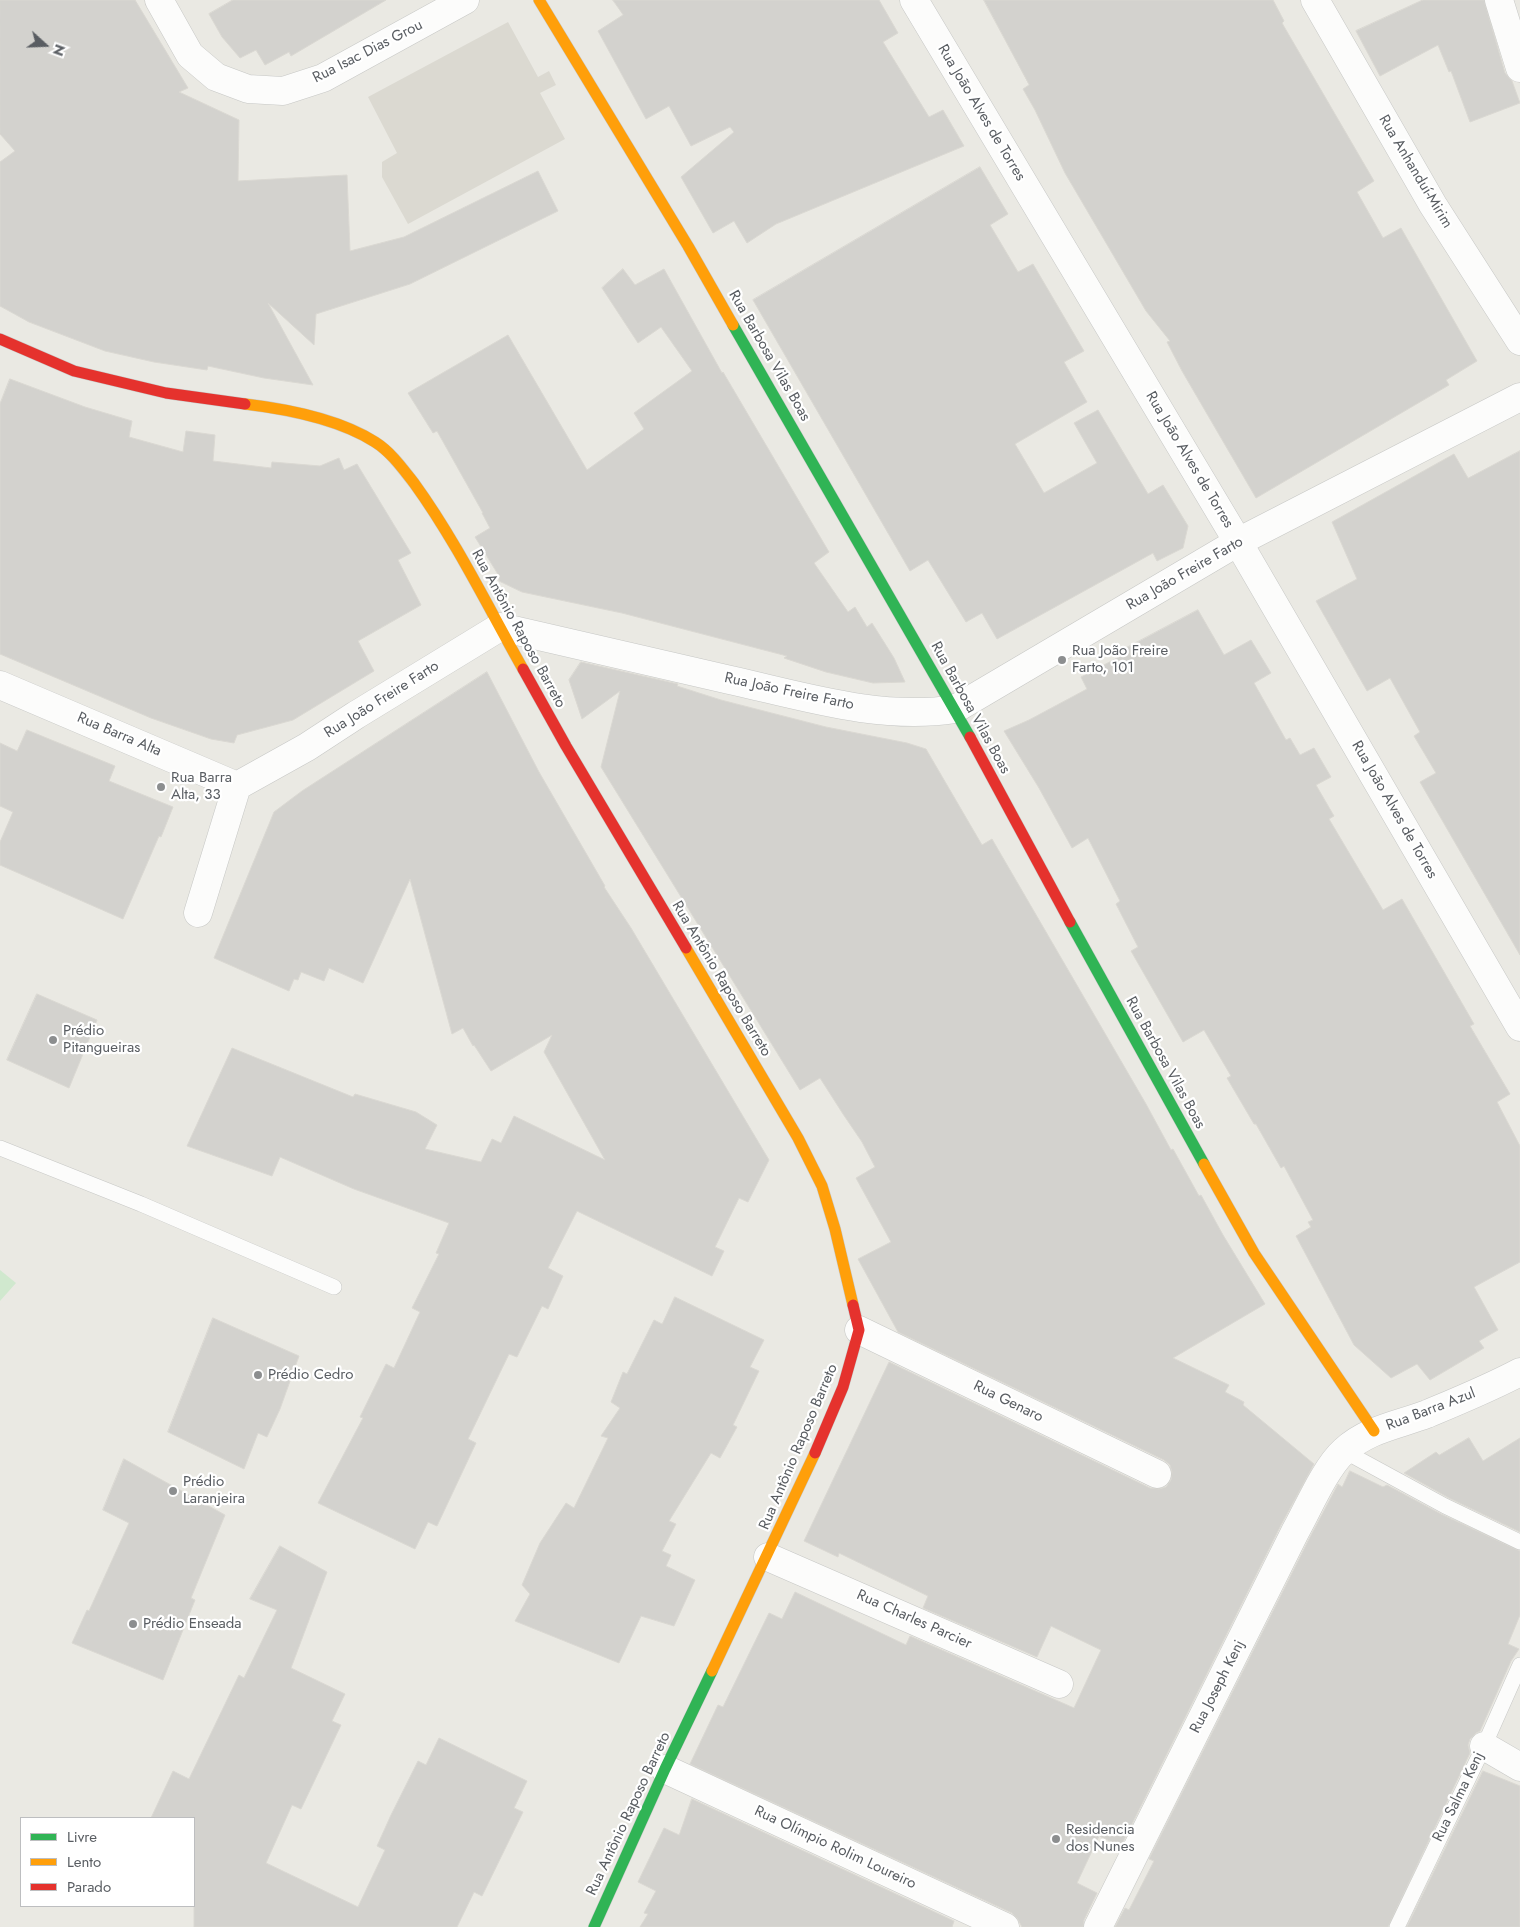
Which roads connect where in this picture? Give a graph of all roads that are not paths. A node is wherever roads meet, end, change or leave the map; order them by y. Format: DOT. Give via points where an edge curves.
graph roads {
  1 [pos="159,0"];
  2 [pos="465,0"];
  3 [pos="539,0"];
  4 [pos="914,0"];
  5 [pos="1315,0"];
  6 [pos="1499,0"];
  7 [pos="1520,68"];
  8 [pos="0,339"];
  9 [pos="1520,341"];
  10 [pos="1520,397"];
  11 [pos="1238,542"];
  12 [pos="500,628"];
  13 [pos="0,685"];
  14 [pos="955,709"];
  15 [pos="237,786"];
  16 [pos="198,912"];
  17 [pos="1520,1028"];
  18 [pos="0,1148"];
  19 [pos="334,1287"];
  20 [pos="858,1330"];
  21 [pos="1520,1372"];
  22 [pos="1374,1431"];
  23 [pos="1344,1451"];
  24 [pos="1157,1474"];
  25 [pos="1520,1542"];
  26 [pos="768,1557"];
  27 [pos="1520,1665"];
  28 [pos="1059,1684"];
  29 [pos="1484,1746"];
  30 [pos="1520,1768"];
  31 [pos="665,1769"];
  32 [pos="594,1927"];
  33 [pos="1005,1927"];
  34 [pos="1098,1927"];
  35 [pos="1397,1927"];
  1 -- 2 [label="street, Rua Isac Dias Grou" via="190,55 216,77 248,89 283,91 323,78"];
  3 -- 14 [label="street, Rua Barbosa Vilas Boas" via="688,246"];
  4 -- 11 [label="street, Rua João Alves de Torres"];
  5 -- 9 [label="street, Rua Anhanduí-Mirim" via="1433,205"];
  6 -- 7 [label="street"];
  8 -- 12 [label="street, Rua Antônio Raposo Barreto" via="74,371 166,393 277,408 343,426 376,442 397,460 434,511"];
  10 -- 11 [label="street, Rua João Freire Farto"];
  11 -- 14 [label="street, Rua João Freire Farto"];
  11 -- 17 [label="street, Rua João Alves de Torres"];
  12 -- 14 [label="street, Rua João Freire Farto" via="836,704 905,712"];
  12 -- 15 [label="street, Rua João Freire Farto" via="307,747"];
  12 -- 20 [label="street, Rua Antônio Raposo Barreto" via="566,746 798,1138 822,1186"];
  13 -- 15 [label="street, Rua Barra Alta"];
  14 -- 22 [label="street, Rua Barbosa Vilas Boas" via="1254,1253"];
  15 -- 16 [label="street"];
  18 -- 19 [label="lane"];
  20 -- 24 [label="street, Rua Genaro"];
  20 -- 26 [label="street, Rua Antônio Raposo Barreto" via="843,1387"];
  21 -- 22 [label="street, Rua Barra Azul" via="1425,1415"];
  22 -- 23 [label="street, Rua Barra Azul"];
  23 -- 25 [label="lane"];
  23 -- 34 [label="street, Rua Joseph Kenj" via="1328,1472 1295,1532"];
  26 -- 28 [label="street, Rua Charles Parcier"];
  26 -- 31 [label="street, Rua Antônio Raposo Barreto"];
  27 -- 29 [label="lane, Rua Salma Kenj"];
  29 -- 30 [label="street"];
  29 -- 35 [label="lane, Rua Salma Kenj"];
  31 -- 32 [label="street, Rua Antônio Raposo Barreto"];
  31 -- 33 [label="street, Rua Olímpio Rolim Loureiro"];
}
